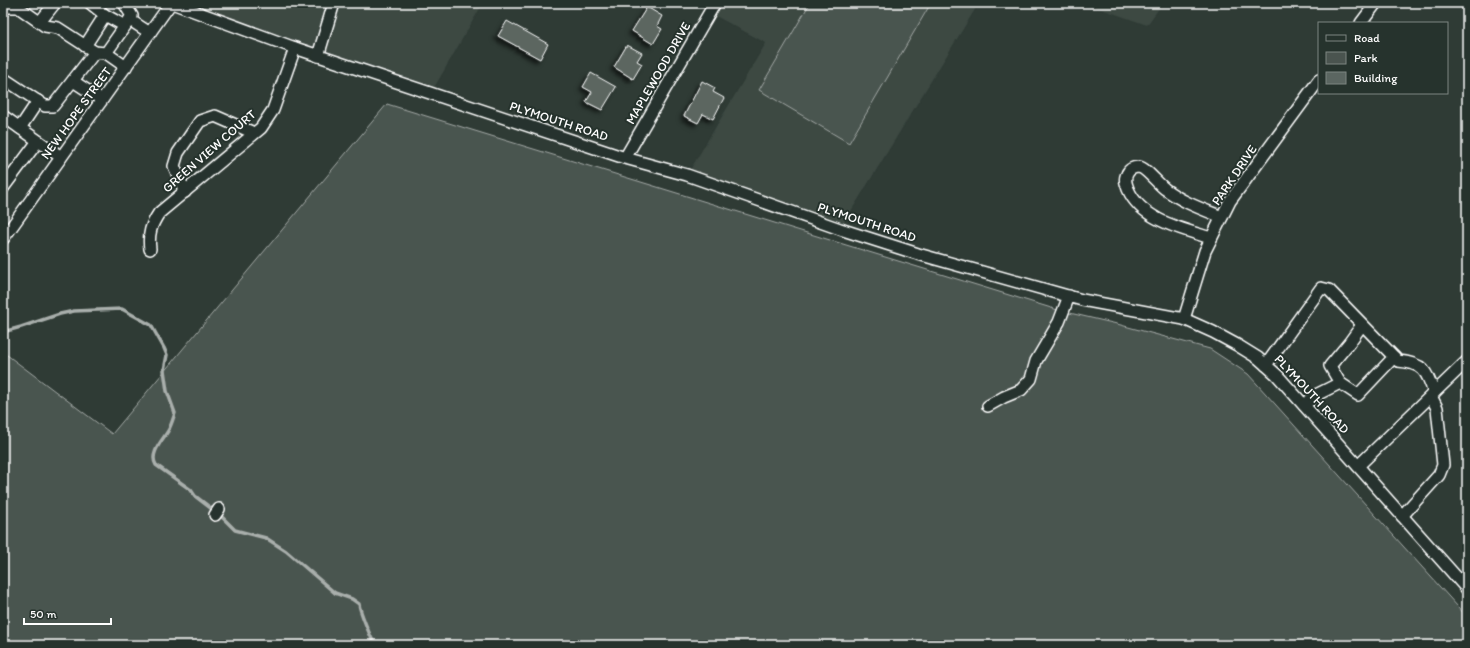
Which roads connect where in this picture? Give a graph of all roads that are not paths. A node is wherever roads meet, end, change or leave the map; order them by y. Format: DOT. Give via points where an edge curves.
graph roads {
  1 [pos="55,3"];
  2 [pos="90,3"];
  3 [pos="125,3"];
  4 [pos="172,3"];
  5 [pos="334,3"];
  6 [pos="716,3"];
  7 [pos="1376,3"];
  8 [pos="3,11"];
  9 [pos="105,14"];
  10 [pos="40,22"];
  11 [pos="1362,22"];
  12 [pos="128,23"];
  13 [pos="150,33"];
  14 [pos="85,46"];
  15 [pos="295,48"];
  16 [pos="100,52"];
  17 [pos="318,56"];
  18 [pos="126,67"];
  19 [pos="3,78"];
  20 [pos="73,81"];
  21 [pos="1318,81"];
  22 [pos="102,100"];
  23 [pos="38,101"];
  24 [pos="3,116"];
  25 [pos="20,128"];
  26 [pos="254,133"];
  27 [pos="38,141"];
  28 [pos="61,157"];
  29 [pos="625,158"];
  30 [pos="3,188"];
  31 [pos="185,192"];
  32 [pos="1222,217"];
  33 [pos="3,238"];
  34 [pos="1211,238"];
  35 [pos="150,249"];
  36 [pos="1069,296"];
  37 [pos="1184,319"];
  38 [pos="1362,325"];
  39 [pos="1394,357"];
  40 [pos="1467,361"];
  41 [pos="1266,365"];
  42 [pos="1340,383"];
  43 [pos="1432,395"];
  44 [pos="1304,405"];
  45 [pos="988,406"];
  46 [pos="1358,466"];
  47 [pos="1402,516"];
  48 [pos="1467,589"];
  1 -- 10 [label="street"];
  2 -- 9 [label="street"];
  3 -- 12 [label="street" via="132,16"];
  4 -- 13 [label="street, NEW HOPE STREET"];
  4 -- 15 [label="street, PLYMOUTH ROAD"];
  5 -- 17 [label="street"];
  6 -- 29 [label="street, MAPLEWOOD DRIVE"];
  7 -- 11 [label="street"];
  8 -- 10 [label="street" via="6,7 18,7"];
  9 -- 12 [label="street"];
  9 -- 14 [label="street"];
  10 -- 14 [label="street" via="45,26 58,28"];
  12 -- 13 [label="street"];
  12 -- 16 [label="street"];
  13 -- 18 [label="street, NEW HOPE STREET"];
  14 -- 16 [label="street"];
  15 -- 17 [label="street, PLYMOUTH ROAD"];
  15 -- 26 [label="street, GREEN VIEW COURT" via="273,110"];
  16 -- 18 [label="street"];
  16 -- 20 [label="street"];
  17 -- 29 [label="street, PLYMOUTH ROAD"];
  18 -- 22 [label="street, NEW HOPE STREET"];
  19 -- 23 [label="street"];
  20 -- 22 [label="street"];
  20 -- 23 [label="street" via="53,106 45,106"];
  21 -- 32 [label="street, PARK DRIVE" via="1230,201"];
  22 -- 28 [label="street, NEW HOPE STREET"];
  23 -- 25 [label="street"];
  24 -- 25 [label="street"];
  25 -- 27 [label="street"];
  26 -- 31 [label="street, GREEN VIEW COURT"];
  26 -- 31 [label="street" via="215,116 200,121 178,153 174,166"];
  27 -- 28 [label="street"];
  27 -- 30 [label="street"];
  28 -- 33 [label="street, NEW HOPE STREET"];
  29 -- 36 [label="street, PLYMOUTH ROAD" via="687,175 918,254"];
  31 -- 35 [label="street, GREEN VIEW COURT" via="159,213 152,223"];
  32 -- 34 [label="street, PARK DRIVE"];
  32 -- 34 [label="street" via="1176,197 1144,169 1135,168 1128,172 1125,178 1126,186 1146,211 1160,221"];
  34 -- 37 [label="street, PARK DRIVE"];
  36 -- 37 [label="street, PLYMOUTH ROAD"];
  36 -- 45 [label="street" via="1059,322 1036,360 1031,379 1021,390"];
  37 -- 41 [label="street, PLYMOUTH ROAD" via="1238,345"];
  38 -- 39 [label="street"];
  38 -- 41 [label="street" via="1329,290 1321,288"];
  38 -- 42 [label="street" via="1330,366"];
  39 -- 42 [label="street" via="1358,394"];
  39 -- 43 [label="street" via="1398,361 1421,367 1428,377"];
  40 -- 43 [label="street"];
  41 -- 44 [label="street, PLYMOUTH ROAD"];
  42 -- 44 [label="street" via="1316,395"];
  43 -- 46 [label="street"];
  43 -- 47 [label="street" via="1437,408 1443,465 1439,475"];
  44 -- 46 [label="street, PLYMOUTH ROAD"];
  46 -- 47 [label="street, PLYMOUTH ROAD"];
  47 -- 48 [label="street, PLYMOUTH ROAD"];
}
